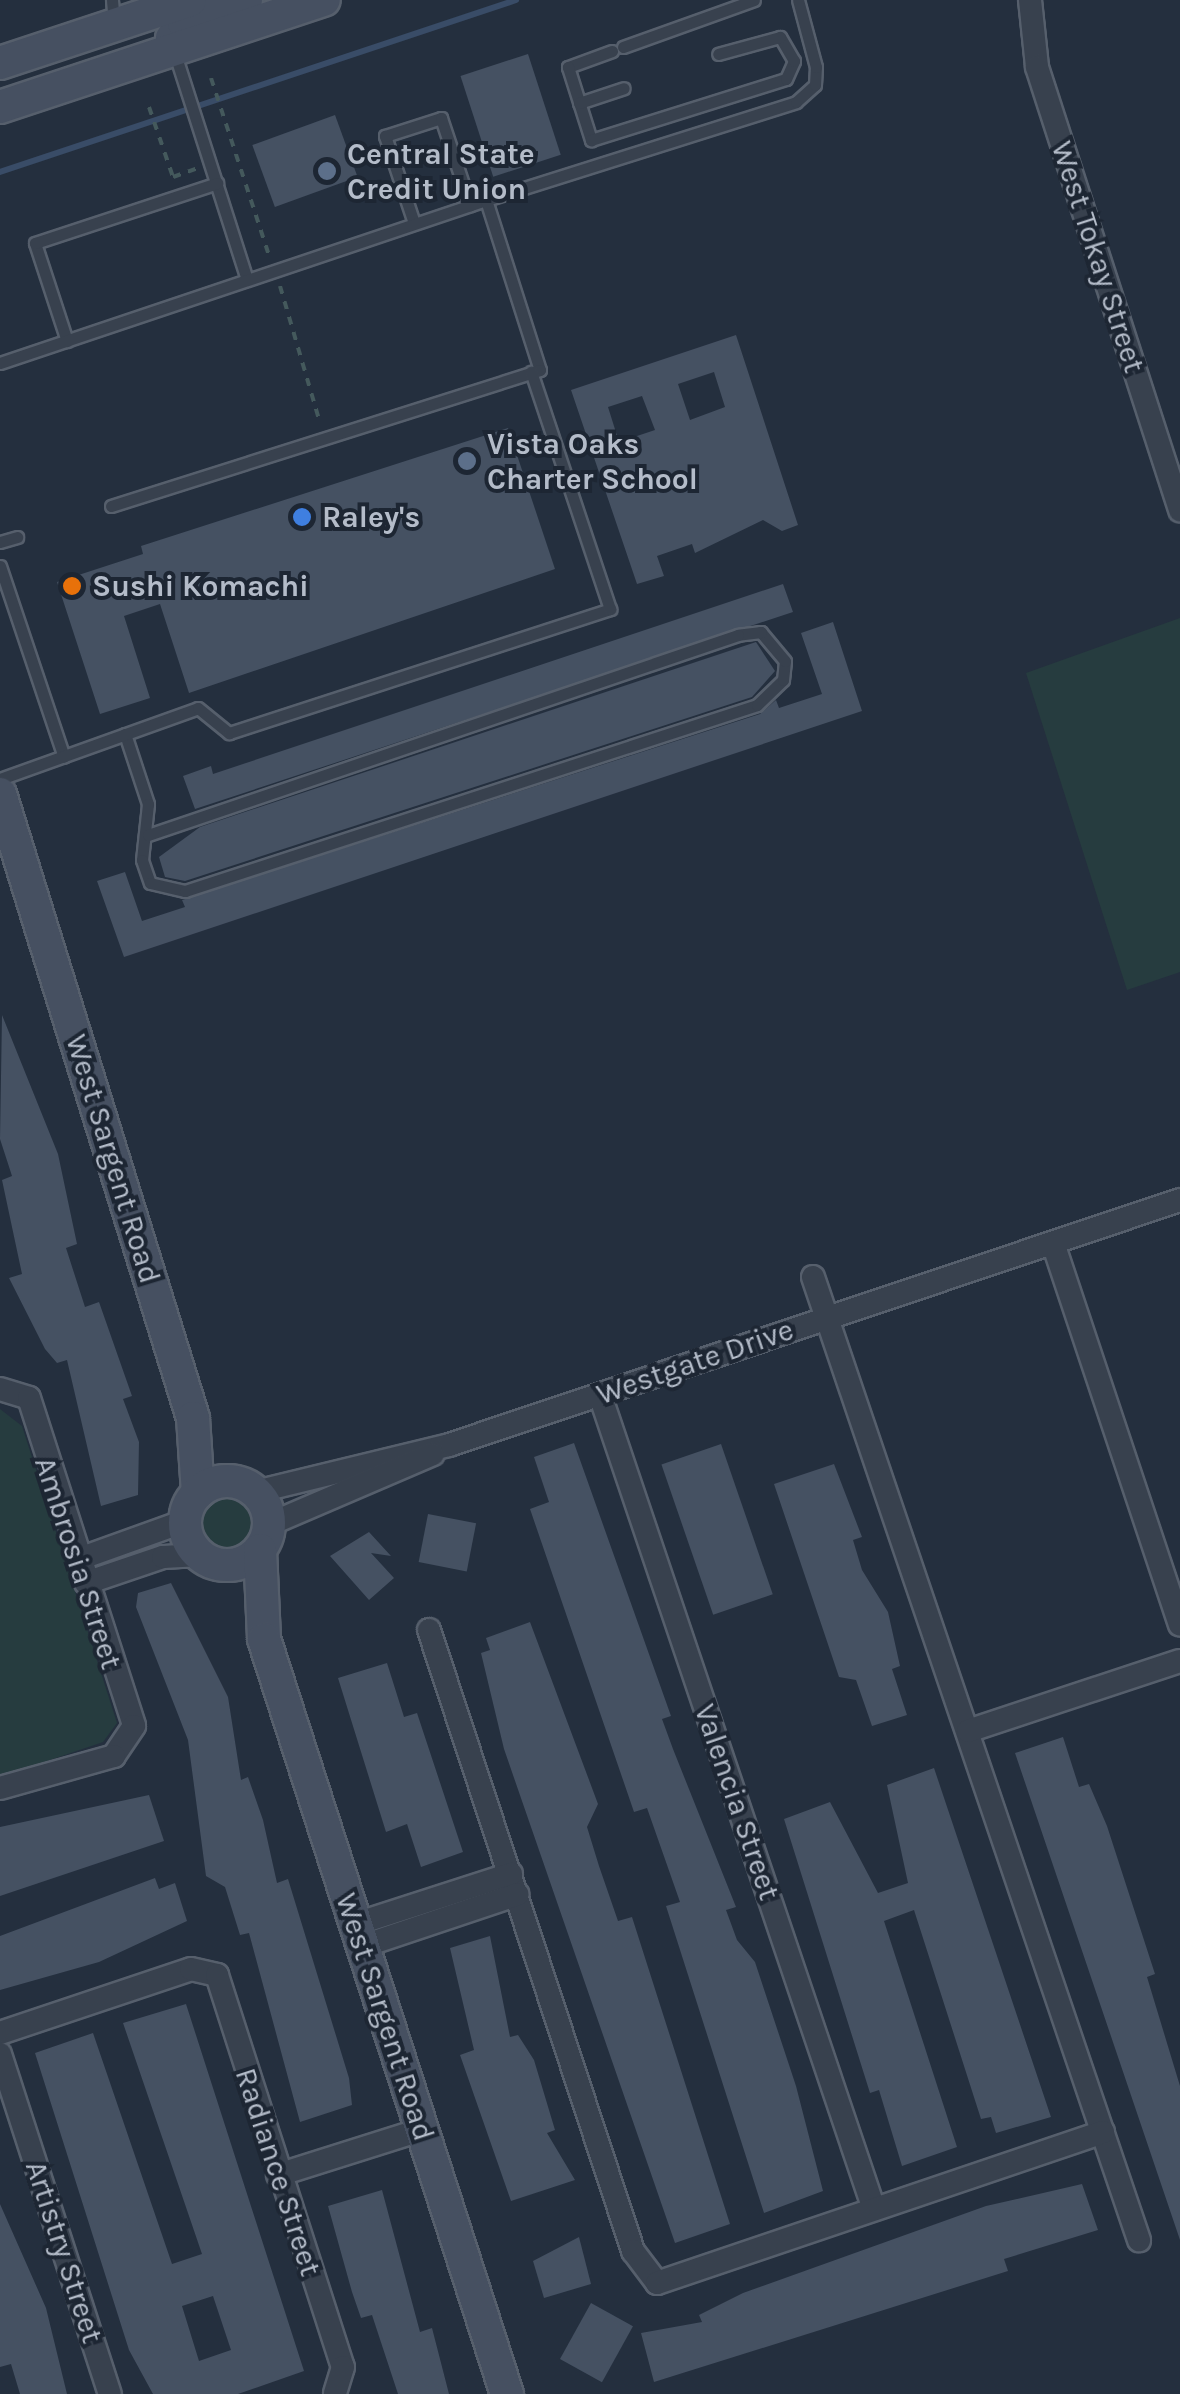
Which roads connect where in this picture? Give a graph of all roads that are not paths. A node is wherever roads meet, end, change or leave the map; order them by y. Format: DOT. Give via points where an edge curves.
graph roads {
  1 [pos="190,0"];
  2 [pos="246,0"];
  3 [pos="324,0"];
  4 [pos="754,0"];
  5 [pos="798,0"];
  6 [pos="1030,0"];
  7 [pos="113,13"];
  8 [pos="174,50"];
  9 [pos="718,54"];
  10 [pos="0,64"];
  11 [pos="624,88"];
  12 [pos="579,102"];
  13 [pos="0,107"];
  14 [pos="608,136"];
  15 [pos="617,160"];
  16 [pos="217,183"];
  17 [pos="486,200"];
  18 [pos="470,205"];
  19 [pos="414,223"];
  20 [pos="247,279"];
  21 [pos="67,340"];
  22 [pos="0,364"];
  23 [pos="531,372"];
  24 [pos="111,506"];
  25 [pos="1180,511"];
  26 [pos="17,536"];
  27 [pos="0,542"];
  28 [pos="0,566"];
  29 [pos="125,734"];
  30 [pos="64,757"];
  31 [pos="0,779"];
  32 [pos="0,794"];
  33 [pos="148,835"];
  34 [pos="1180,1200"];
  35 [pos="1053,1243"];
  36 [pos="813,1277"];
  37 [pos="827,1318"];
  38 [pos="10,1389"];
  39 [pos="600,1395"];
  40 [pos="193,1418"];
  41 [pos="450,1446"];
  42 [pos="244,1487"];
  43 [pos="192,1507"];
  44 [pos="265,1537"];
  45 [pos="79,1559"];
  46 [pos="208,1560"];
  47 [pos="86,1583"];
  48 [pos="1180,1624"];
  49 [pos="429,1630"];
  50 [pos="264,1638"];
  51 [pos="1180,1661"];
  52 [pos="968,1731"];
  53 [pos="0,1788"];
  54 [pos="515,1884"];
  55 [pos="359,1935"];
  56 [pos="0,2033"];
  57 [pos="0,2054"];
  58 [pos="421,2130"];
  59 [pos="1103,2132"];
  60 [pos="278,2175"];
  61 [pos="874,2209"];
  62 [pos="1139,2240"];
  63 [pos="339,2386"];
  64 [pos="110,2394"];
  65 [pos="507,2394"];
  1 -- 7 [label="street"];
  2 -- 8 [label="street" via="184,23"];
  3 -- 8 [label="street"];
  4 -- 12 [label="lane" via="568,67"];
  5 -- 15 [label="lane" via="816,67 815,84 796,102"];
  6 -- 25 [label="street, West Tokay Street" via="1037,67"];
  7 -- 10 [label="street"];
  8 -- 13 [label="street"];
  8 -- 16 [label="lane"];
  9 -- 14 [label="lane" via="780,38 792,72"];
  11 -- 12 [label="lane"];
  12 -- 14 [label="lane" via="592,140"];
  14 -- 15 [label="lane"];
  15 -- 17 [label="lane"];
  16 -- 20 [label="lane"];
  16 -- 21 [label="lane" via="36,243"];
  17 -- 18 [label="lane"];
  17 -- 23 [label="lane" via="540,370"];
  18 -- 19 [label="lane"];
  18 -- 19 [label="lane" via="440,118 385,136"];
  19 -- 20 [label="lane"];
  20 -- 21 [label="lane"];
  21 -- 22 [label="lane"];
  23 -- 24 [label="lane"];
  23 -- 29 [label="lane" via="610,609 230,733 198,708"];
  26 -- 27 [label="lane"];
  28 -- 30 [label="lane"];
  29 -- 30 [label="lane"];
  29 -- 33 [label="lane"];
  30 -- 31 [label="lane"];
  32 -- 40 [label="street, West Sargent Road"];
  33 -- 33 [label="lane" via="142,860 150,884 186,891 757,705 784,680 785,661 762,632 738,635"];
  34 -- 35 [label="street, Westgate Drive"];
  35 -- 37 [label="street, Westgate Drive"];
  35 -- 48 [label="street"];
  36 -- 37 [label="street"];
  37 -- 39 [label="street, Westgate Drive"];
  37 -- 52 [label="street"];
  38 -- 45 [label="street, Ambrosia Street"];
  39 -- 41 [label="street, Westgate Drive"];
  39 -- 61 [label="street, Valencia Street"];
  40 -- 42 [label="street, West Sargent Road"];
  40 -- 43 [label="street, West Sargent Road"];
  41 -- 42 [label="street, Westgate Drive"];
  41 -- 44 [label="street, Westgate Drive"];
  42 -- 43 [label="street"];
  42 -- 44 [label="street, West Sargent Road"];
  43 -- 45 [label="street"];
  43 -- 46 [label="street, West Sargent Road"];
  44 -- 46 [label="street"];
  44 -- 50 [label="street, West Sargent Road"];
  45 -- 47 [label="street, Ambrosia Street"];
  46 -- 47 [label="street" via="163,1557"];
  46 -- 50 [label="street, West Sargent Road"];
  47 -- 53 [label="street, Ambrosia Street" via="131,1737 114,1756"];
  49 -- 54 [label="street"];
  50 -- 55 [label="street, West Sargent Road"];
  51 -- 52 [label="street"];
  52 -- 59 [label="street"];
  54 -- 55 [label="street"];
  54 -- 61 [label="street" via="633,2251 658,2284"];
  55 -- 58 [label="street, West Sargent Road"];
  56 -- 60 [label="street, Radiance Street" via="208,1969 222,1985"];
  57 -- 64 [label="street, Artistry Street"];
  58 -- 60 [label="street"];
  58 -- 65 [label="street, West Sargent Road"];
  59 -- 61 [label="street"];
  59 -- 62 [label="street"];
  60 -- 63 [label="street, Radiance Street"];
}
